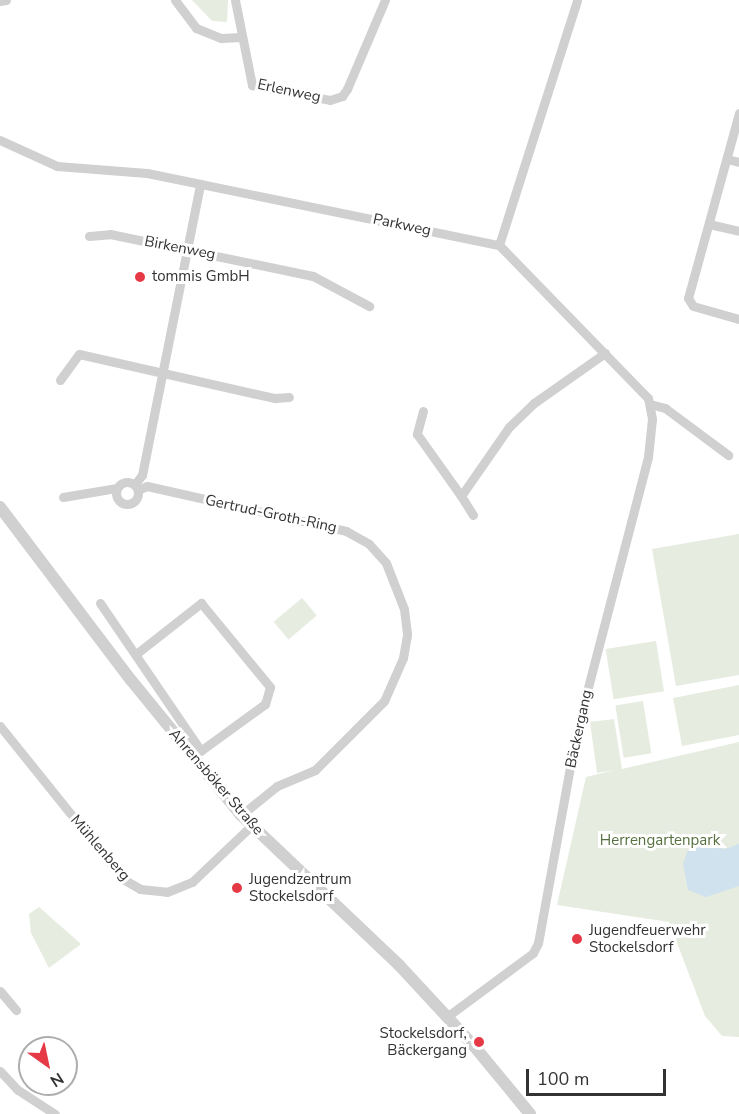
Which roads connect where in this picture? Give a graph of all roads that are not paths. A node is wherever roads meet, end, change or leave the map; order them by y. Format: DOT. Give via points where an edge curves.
graph roads {
  1 [pos="6,0"];
  2 [pos="175,0"];
  3 [pos="235,0"];
  4 [pos="385,0"];
  5 [pos="577,0"];
  6 [pos="0,1"];
  7 [pos="241,37"];
  8 [pos="739,113"];
  9 [pos="0,140"];
  10 [pos="727,159"];
  11 [pos="739,162"];
  12 [pos="200,184"];
  13 [pos="709,225"];
  14 [pos="739,231"];
  15 [pos="89,236"];
  16 [pos="500,245"];
  17 [pos="187,249"];
  18 [pos="369,306"];
  19 [pos="739,319"];
  20 [pos="605,353"];
  21 [pos="160,374"];
  22 [pos="60,380"];
  23 [pos="289,397"];
  24 [pos="650,404"];
  25 [pos="423,411"];
  26 [pos="728,455"];
  27 [pos="136,487"];
  28 [pos="117,488"];
  29 [pos="63,496"];
  30 [pos="461,496"];
  31 [pos="0,507"];
  32 [pos="473,515"];
  33 [pos="100,603"];
  34 [pos="136,654"];
  35 [pos="0,726"];
  36 [pos="196,754"];
  37 [pos="241,815"];
  38 [pos="251,826"];
  39 [pos="0,991"];
  40 [pos="16,1010"];
  41 [pos="448,1016"];
  42 [pos="0,1071"];
  43 [pos="526,1113"];
  44 [pos="55,1114"];
  1 -- 6 [label="street"];
  2 -- 7 [label="street" via="196,28 221,38"];
  3 -- 7 [label="street, Erlenweg"];
  4 -- 7 [label="street, Erlenweg" via="347,89 342,96 330,100 252,85"];
  5 -- 16 [label="street"];
  8 -- 10 [label="street"];
  9 -- 12 [label="street, Parkweg" via="57,166 147,173"];
  10 -- 11 [label="street"];
  10 -- 13 [label="street"];
  12 -- 16 [label="street, Parkweg"];
  12 -- 17 [label="street"];
  13 -- 14 [label="street"];
  13 -- 19 [label="street" via="688,303"];
  15 -- 17 [label="street, Birkenweg" via="110,234"];
  16 -- 20 [label="street"];
  17 -- 18 [label="street, Birkenweg" via="313,276"];
  17 -- 21 [label="street"];
  20 -- 24 [label="street" via="641,389"];
  20 -- 30 [label="street" via="534,403 509,427"];
  21 -- 22 [label="street" via="79,354"];
  21 -- 23 [label="street" via="275,398"];
  21 -- 27 [label="street" via="142,475"];
  24 -- 26 [label="street" via="665,408"];
  24 -- 41 [label="street, Bäckergang" via="648,457 576,734 538,944 533,953"];
  25 -- 30 [label="street" via="417,434"];
  27 -- 28 [label="street, Gertrud-Groth-Ring" via="128,481"];
  27 -- 28 [label="street, Gertrud-Groth-Ring" via="135,501 123,503 116,495"];
  27 -- 37 [label="street, Gertrud-Groth-Ring" via="147,486 346,531 369,544 386,563 404,609 404,658 384,701 315,770 277,786"];
  28 -- 29 [label="street, Gertrud-Groth-Ring"];
  30 -- 32 [label="street"];
  31 -- 36 [label="street, Ahrensböker Straße"];
  33 -- 34 [label="street, Ahrensböker Straße"];
  34 -- 36 [label="street, Ahrensböker Straße"];
  34 -- 36 [label="street" via="201,603 270,687 266,704"];
  35 -- 38 [label="street, Mühlenberg" via="123,879 140,890 167,892 192,882"];
  36 -- 37 [label="street, Ahrensböker Straße"];
  37 -- 38 [label="street, Ahrensböker Straße"];
  38 -- 41 [label="street, Ahrensböker Straße"];
  39 -- 40 [label="street"];
  41 -- 43 [label="street, Ahrensböker Straße"];
  42 -- 44 [label="street" via="18,1089"];
}
